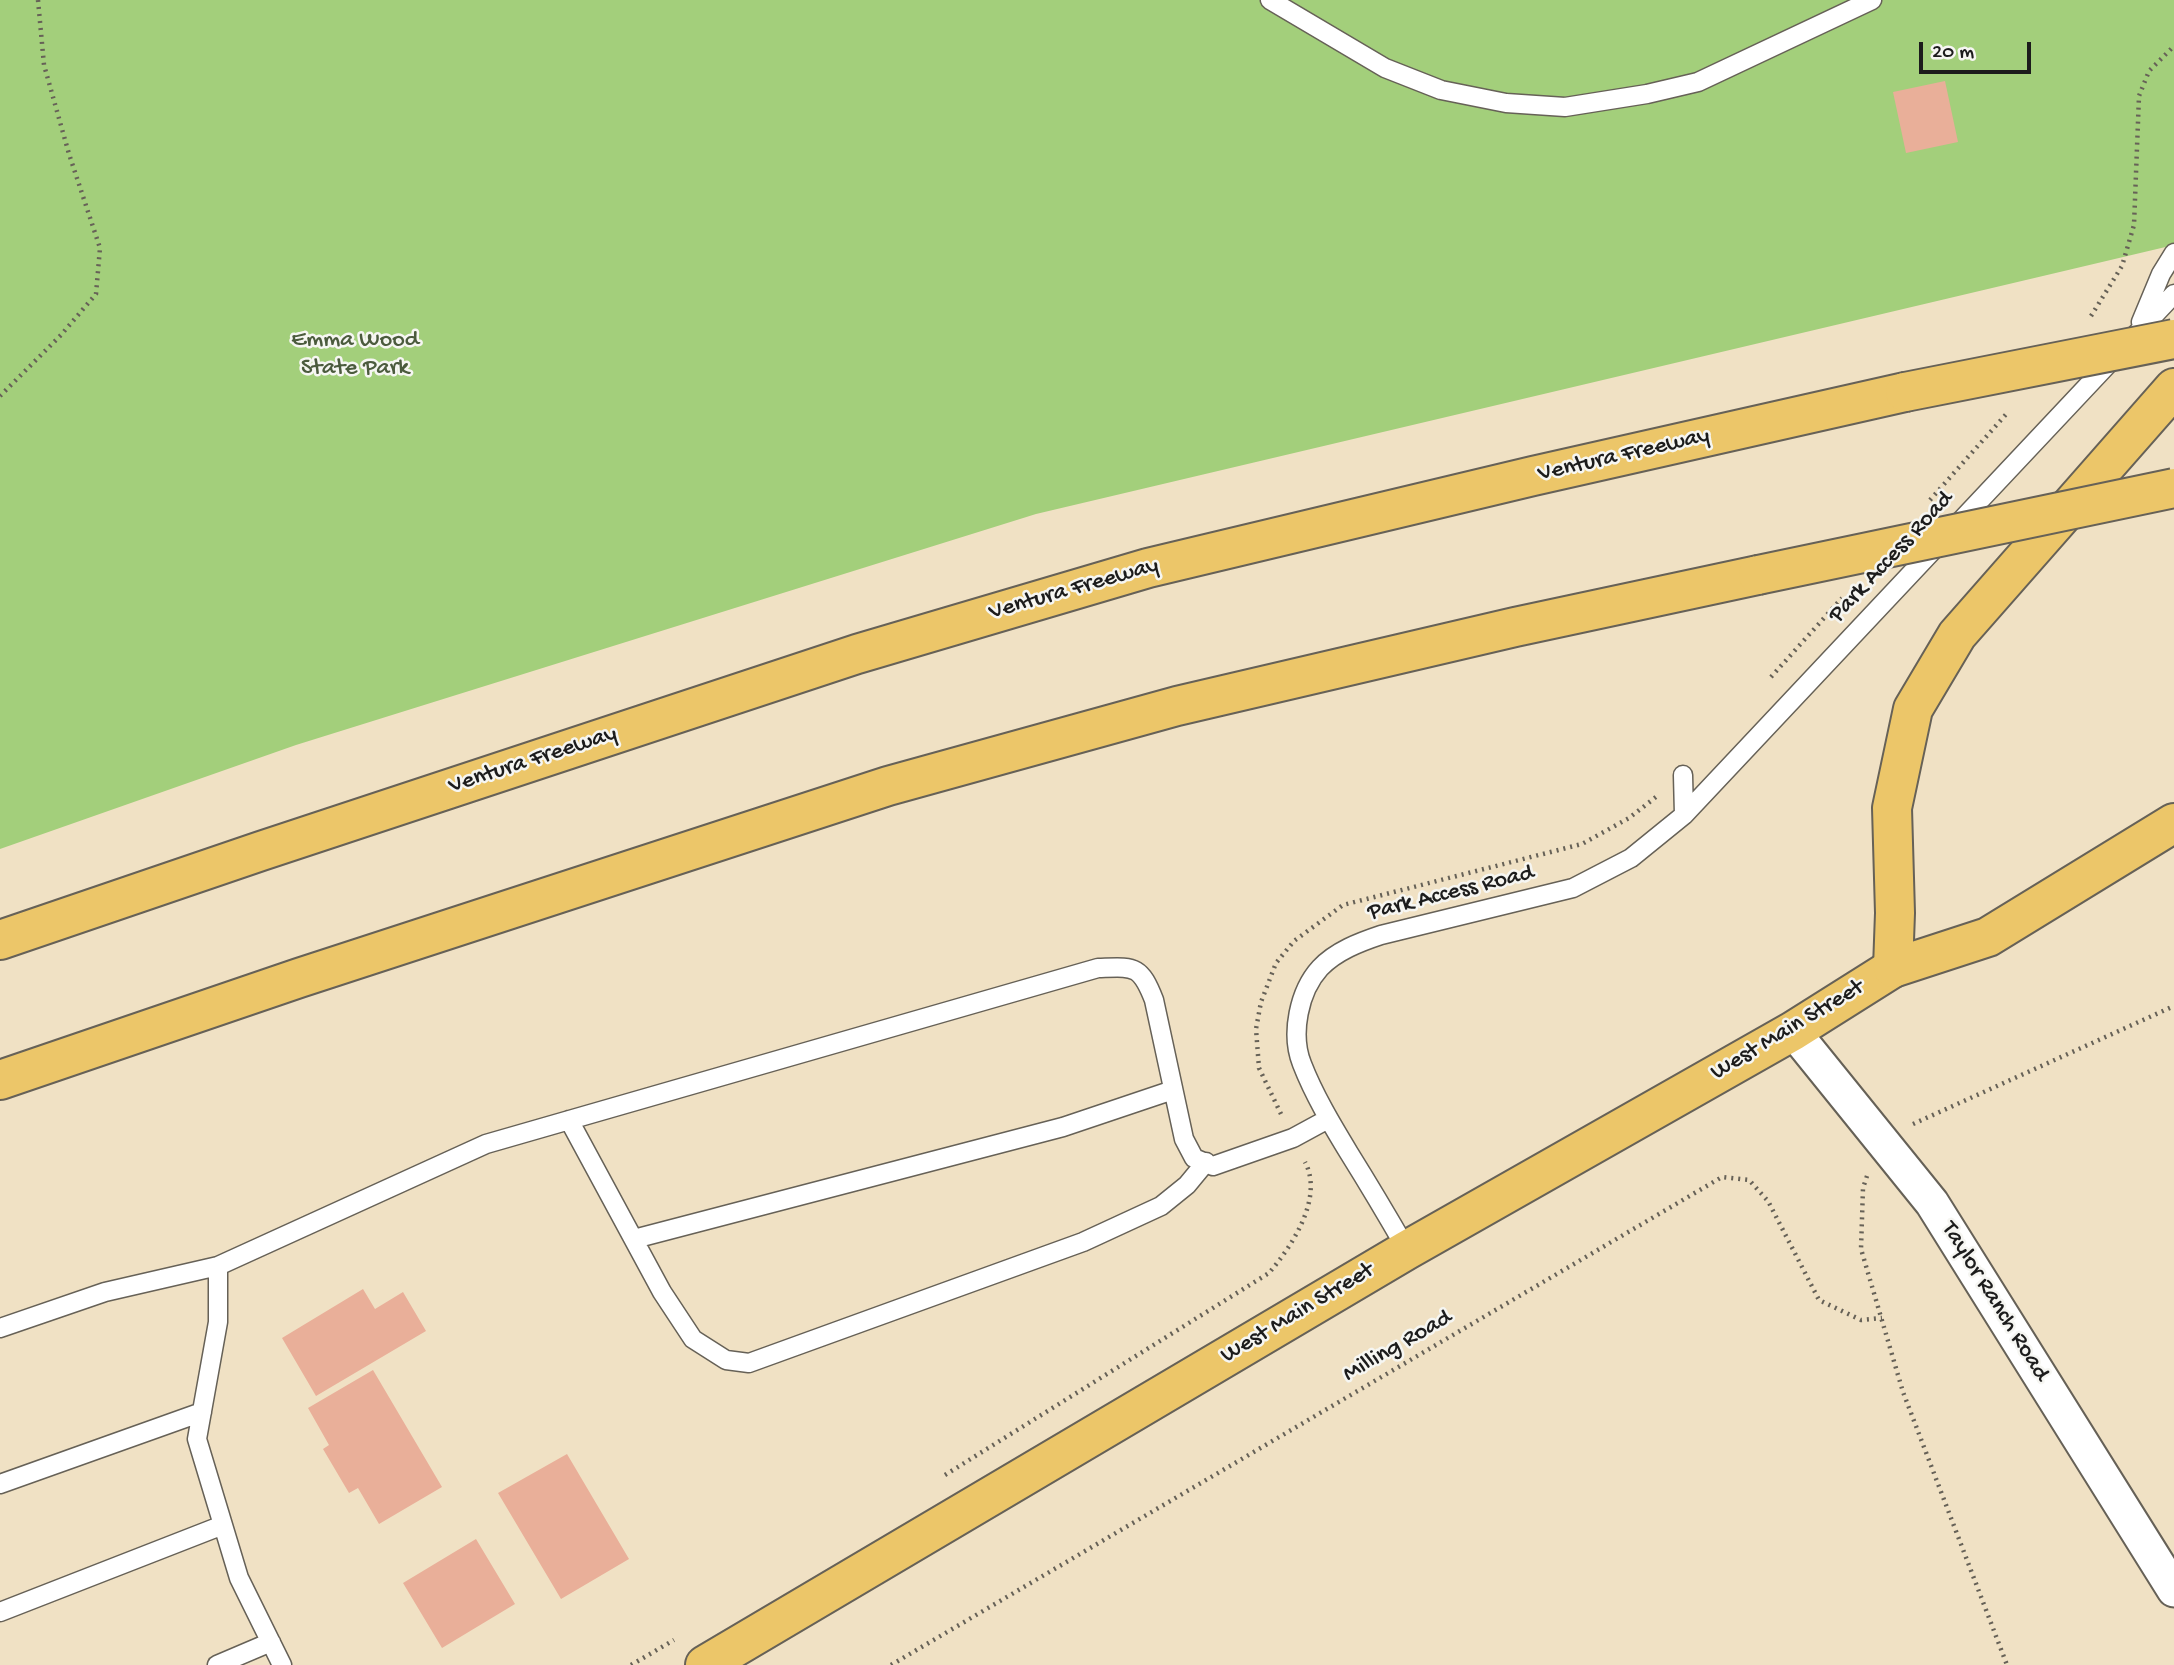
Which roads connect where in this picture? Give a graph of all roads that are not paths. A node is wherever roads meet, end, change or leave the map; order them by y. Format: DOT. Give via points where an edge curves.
graph roads {
  1 [pos="1270,0"];
  2 [pos="1872,0"];
  3 [pos="2174,253"];
  4 [pos="2174,294"];
  5 [pos="2135,335"];
  6 [pos="2174,338"];
  7 [pos="2174,388"];
  8 [pos="2174,488"];
  9 [pos="1683,775"];
  10 [pos="1684,815"];
  11 [pos="2174,823"];
  12 [pos="0,940"];
  13 [pos="1892,968"];
  14 [pos="1793,1031"];
  15 [pos="0,1080"];
  16 [pos="1173,1090"];
  17 [pos="1328,1119"];
  18 [pos="569,1120"];
  19 [pos="1206,1162"];
  20 [pos="634,1239"];
  21 [pos="1407,1250"];
  22 [pos="218,1266"];
  23 [pos="0,1328"];
  24 [pos="202,1412"];
  25 [pos="0,1484"];
  26 [pos="223,1525"];
  27 [pos="2174,1590"];
  28 [pos="0,1612"];
  29 [pos="271,1643"];
  30 [pos="217,1665"];
  31 [pos="282,1665"];
  32 [pos="705,1665"];
  1 -- 2 [label="lane" via="1385,68 1441,90 1506,103 1565,107 1698,82"];
  3 -- 5 [label="lane, Park Access Road"];
  4 -- 5 [label="lane, Park Access Road"];
  5 -- 10 [label="lane, Park Access Road"];
  6 -- 12 [label="main road, Ventura Freeway, bridge" via="1905,392 1148,568 857,654"];
  7 -- 13 [label="main road" via="1957,635 1913,709 1892,808"];
  8 -- 15 [label="main road, bridge" via="1758,575 1177,706 888,786"];
  9 -- 10 [label="lane"];
  10 -- 17 [label="lane, Park Access Road" via="1631,858 1573,888 1381,935 1357,943 1320,968 1303,1000 1297,1042 1301,1062"];
  11 -- 13 [label="main road, West Main Street" via="1988,937"];
  13 -- 14 [label="main road, West Main Street"];
  14 -- 21 [label="main road, West Main Street"];
  14 -- 27 [label="street, Taylor Ranch Road" via="1932,1203"];
  16 -- 18 [label="lane" via="1146,978 1129,967 1098,968"];
  16 -- 19 [label="lane" via="1184,1139 1195,1158"];
  16 -- 20 [label="lane" via="1063,1127"];
  17 -- 19 [label="lane" via="1293,1138 1213,1166"];
  17 -- 21 [label="lane, Park Access Road"];
  18 -- 20 [label="lane"];
  18 -- 22 [label="lane" via="486,1144"];
  19 -- 20 [label="lane" via="1161,1206 1083,1242 749,1363 726,1360 693,1339"];
  21 -- 32 [label="main road, West Main Street"];
  22 -- 23 [label="lane" via="105,1292"];
  22 -- 24 [label="lane" via="218,1322"];
  24 -- 25 [label="lane"];
  24 -- 26 [label="lane" via="197,1439"];
  26 -- 28 [label="lane"];
  26 -- 29 [label="lane" via="239,1578"];
  29 -- 30 [label="lane"];
  29 -- 31 [label="lane"];
}
